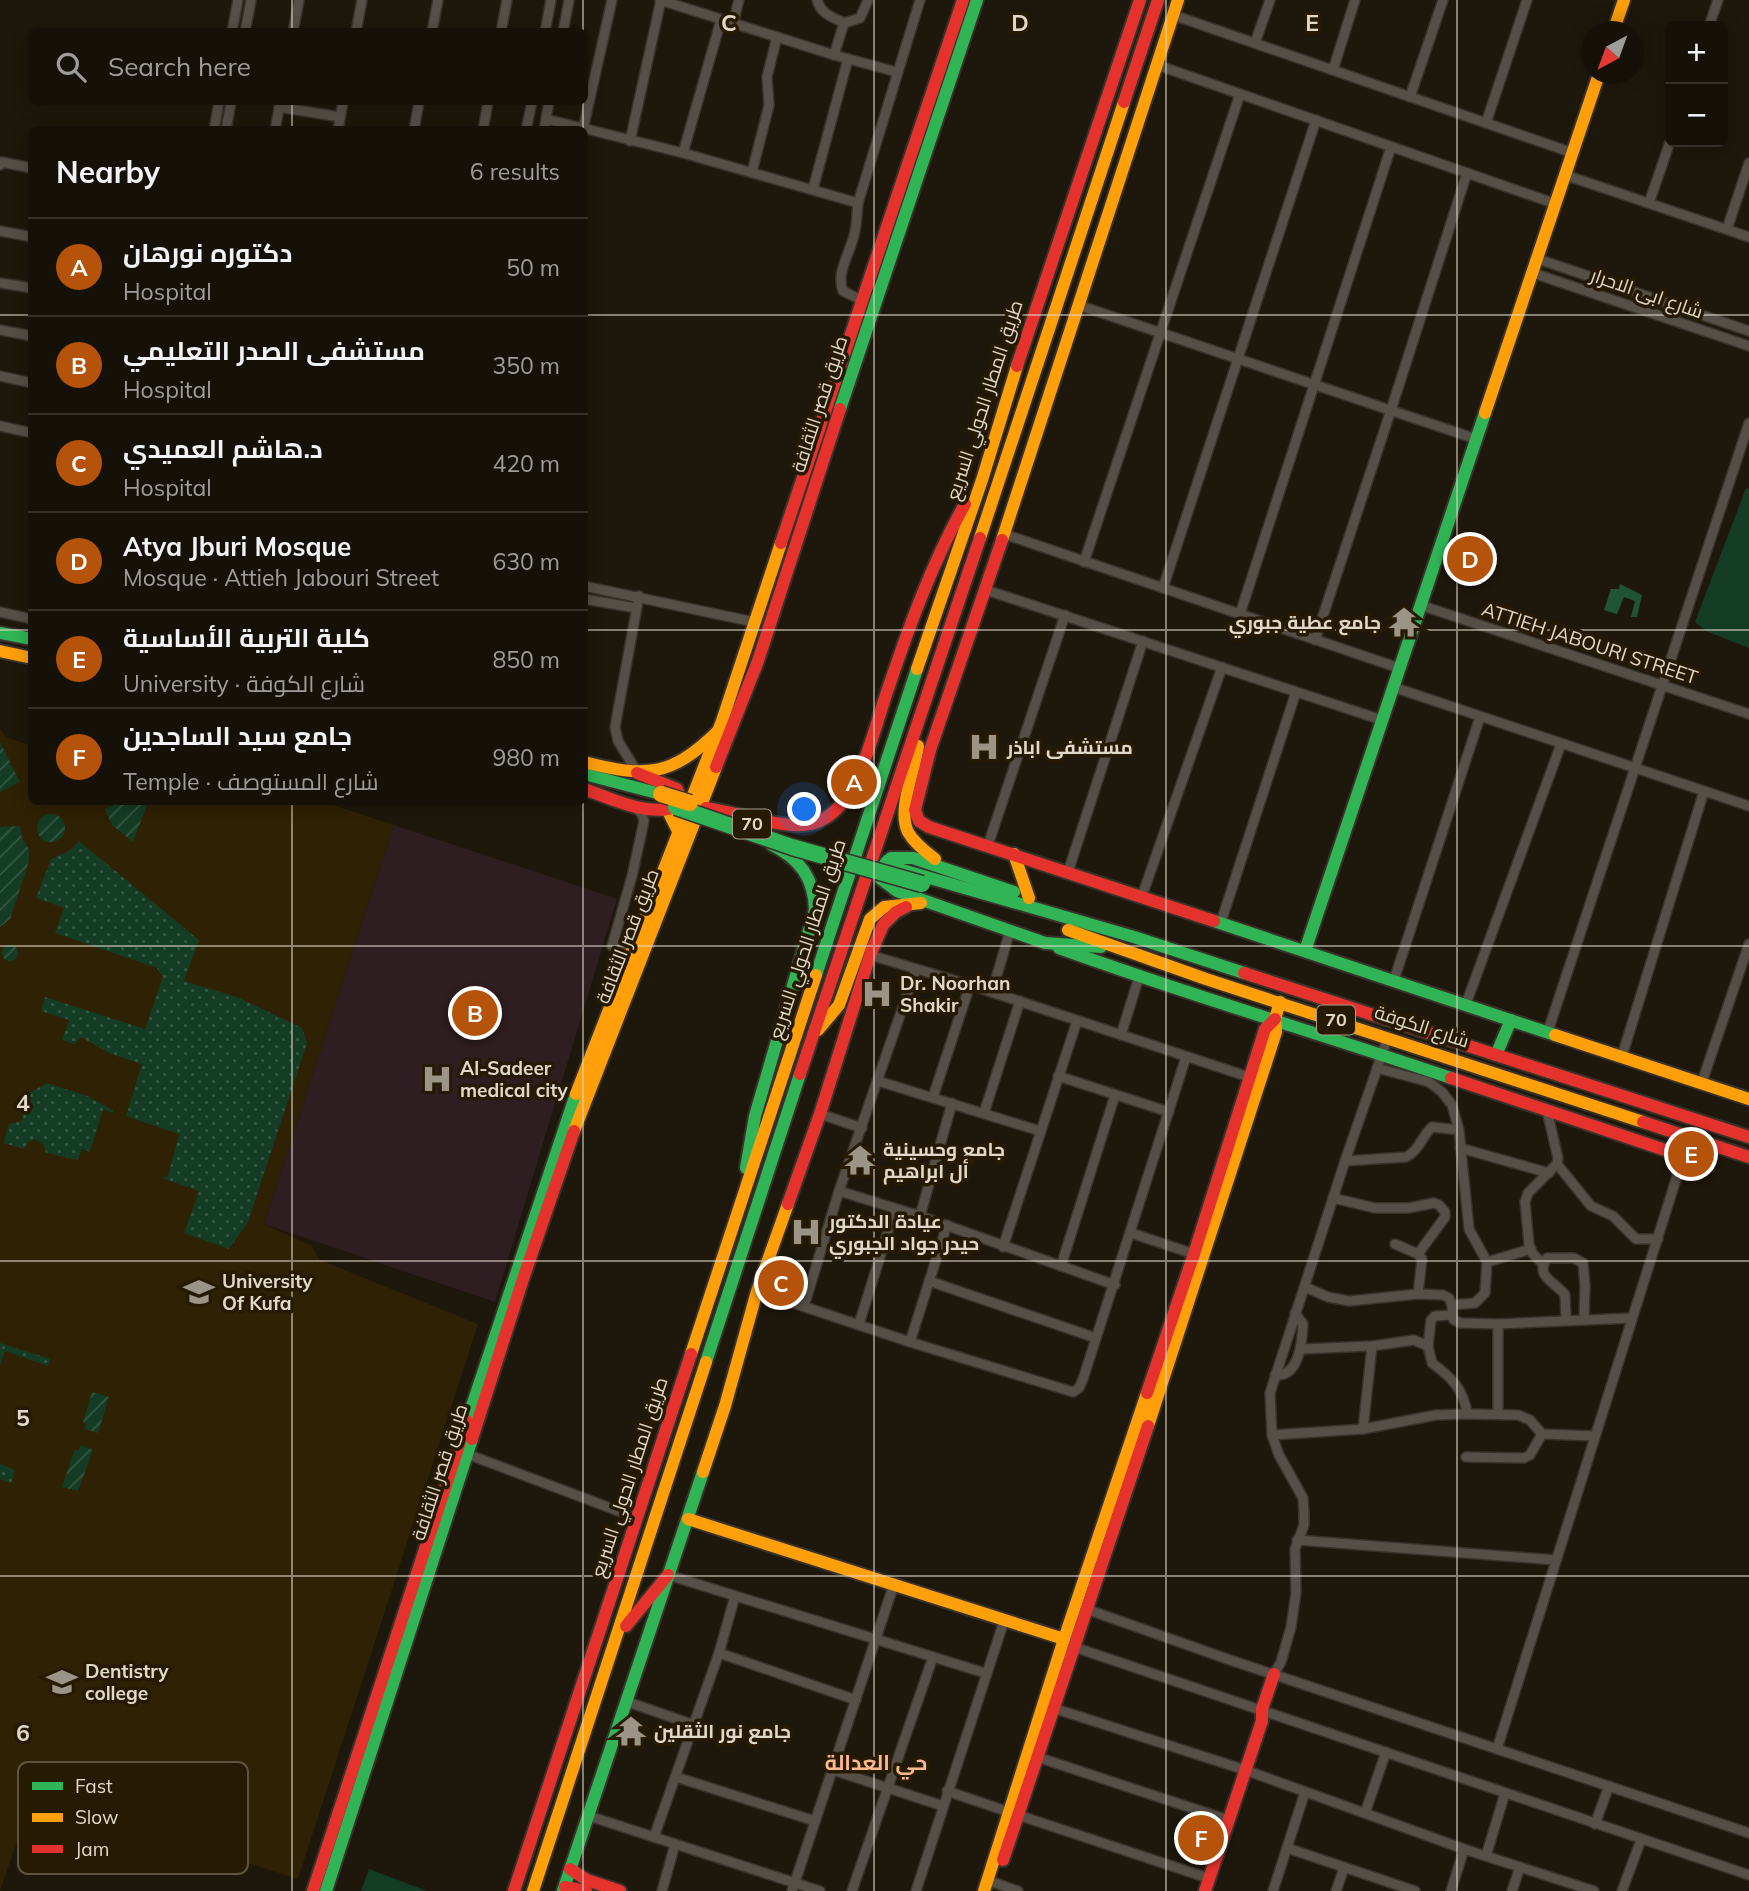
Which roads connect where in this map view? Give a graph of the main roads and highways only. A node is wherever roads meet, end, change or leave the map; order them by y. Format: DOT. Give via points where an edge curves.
graph roads {
  1 [pos="963,0"];
  2 [pos="977,0"];
  3 [pos="1140,0"];
  4 [pos="1158,0"];
  5 [pos="1624,0"];
  6 [pos="1176,8"];
  7 [pos="1617,21"];
  8 [pos="1596,84"];
  9 [pos="1034,310"];
  10 [pos="1054,317"];
  11 [pos="1023,347"];
  12 [pos="1042,354"];
  13 [pos="982,480"];
  14 [pos="0,633"];
  15 [pos="28,638"];
  16 [pos="0,652"];
  17 [pos="28,657"];
  18 [pos="750,659"];
  19 [pos="919,719"];
  20 [pos="718,731"];
  21 [pos="588,763"];
  22 [pos="637,773"];
  23 [pos="588,776"];
  24 [pos="588,781"];
  25 [pos="603,783"];
  26 [pos="588,790"];
  27 [pos="672,809"];
  28 [pos="704,811"];
  29 [pos="679,833"];
  30 [pos="1014,854"];
  31 [pos="949,869"];
  32 [pos="923,880"];
  33 [pos="1029,898"];
  34 [pos="912,903"];
  35 [pos="931,903"];
  36 [pos="1134,937"];
  37 [pos="1045,943"];
  38 [pos="1121,949"];
  39 [pos="1305,950"];
  40 [pos="1280,1002"];
  41 [pos="1275,1019"];
  42 [pos="1511,1020"];
  43 [pos="812,1038"];
  44 [pos="599,1049"];
  45 [pos="1496,1055"];
  46 [pos="1749,1099"];
  47 [pos="1749,1138"];
  48 [pos="1683,1156"];
  49 [pos="1749,1157"];
  50 [pos="1222,1181"];
  51 [pos="749,1182"];
  52 [pos="1117,1498"];
  53 [pos="688,1519"];
  54 [pos="668,1575"];
  55 [pos="615,1643"];
  56 [pos="1069,1643"];
  57 [pos="1274,1674"];
  58 [pos="387,1684"];
  59 [pos="1048,1707"];
  60 [pos="377,1715"];
  61 [pos="1242,1769"];
  62 [pos="1014,1813"];
  63 [pos="523,1862"];
  64 [pos="541,1868"];
  65 [pos="570,1869"];
  66 [pos="1201,1886"];
  67 [pos="585,1887"];
  68 [pos="990,1888"];
  69 [pos="514,1889"];
  70 [pos="564,1889"];
  71 [pos="313,1891"];
  72 [pos="326,1891"];
  73 [pos="533,1891"];
  74 [pos="620,1891"];
  1 -- 18 [label="main road, طريق قصر الثقافة" via="754,622"];
  2 -- 18 [label="main road, طريق قصر الثقافة" via="796,539"];
  3 -- 9 [label="main road, طريق المطار الحولي السريع"];
  4 -- 10 [label="main road, طريق المطار الحولي السريع"];
  5 -- 7 [label="main road"];
  6 -- 30 [label="main road" via="930,750 916,805 919,821 929,827"];
  8 -- 39 [label="main road"];
  9 -- 10 [label="main road" via="1042,320"];
  9 -- 11 [label="main road, طريق المطار الحولي السريع"];
  10 -- 12 [label="main road, طريق المطار الحولي السريع"];
  11 -- 12 [label="main road" via="1035,343"];
  11 -- 13 [label="main road, طريق المطار الحولي السريع"];
  12 -- 19 [label="main road, طريق المطار الحولي السريع"];
  13 -- 28 [label="main road" via="950,531 904,642 858,776 836,811 802,827 727,809"];
  13 -- 51 [label="main road, طريق المطار الحولي السريع"];
  14 -- 15 [label="main road"];
  16 -- 17 [label="main road"];
  18 -- 20 [label="main road, طريق قصر الثقافة"];
  18 -- 44 [label="main road, طريق قصر الثقافة"];
  19 -- 31 [label="main road" via="918,754 903,822 911,840"];
  19 -- 43 [label="main road, طريق المطار الحولي السريع"];
  20 -- 22 [label="main road" via="684,762"];
  20 -- 29 [label="main road, طريق قصر الثقافة"];
  21 -- 22 [label="main road"];
  22 -- 27 [label="main road" via="677,789 680,798"];
  23 -- 25 [label="main road, 70"];
  24 -- 25 [label="main road, 70"];
  25 -- 27 [label="main road, 70"];
  25 -- 28 [label="main road, 70, bridge"];
  26 -- 27 [label="main road"];
  27 -- 28 [label="main road, 70, bridge"];
  27 -- 29 [label="main road"];
  28 -- 32 [label="main road, 70"];
  28 -- 32 [label="main road, 70, bridge" via="845,863"];
  28 -- 51 [label="main road, bridge" via="723,827 785,851 802,866 815,892 811,925 755,1116 746,1164"];
  29 -- 44 [label="main road, طريق قصر الثقافة" via="630,953"];
  30 -- 33 [label="main road"];
  30 -- 39 [label="main road"];
  31 -- 33 [label="main road"];
  31 -- 35 [label="main road" via="898,856 883,865 881,879 888,886"];
  32 -- 36 [label="main road, شارع الكوفة / 70"];
  32 -- 38 [label="main road, شارع الكوفة / 70"];
  33 -- 36 [label="main road"];
  34 -- 35 [label="main road"];
  34 -- 43 [label="main road" via="884,907 870,919 839,1005"];
  34 -- 53 [label="main road" via="883,926 870,955"];
  35 -- 37 [label="main road"];
  36 -- 45 [label="main road, شارع الكوفة / 70"];
  37 -- 38 [label="main road"];
  37 -- 41 [label="main road" via="1139,978"];
  38 -- 40 [label="main road, شارع الكوفة / 70"];
  39 -- 42 [label="main road"];
  40 -- 41 [label="main road"];
  40 -- 49 [label="main road, شارع الكوفة / 70"];
  41 -- 48 [label="main road" via="1379,1062"];
  41 -- 50 [label="main road" via="1276,1032"];
  41 -- 50 [label="main road" via="1265,1028"];
  42 -- 45 [label="main road"];
  42 -- 46 [label="main road"];
  43 -- 55 [label="main road, طريق المطار الحولي السريع"];
  44 -- 58 [label="main road, طريق قصر الثقافة"];
  44 -- 58 [label="main road, طريق قصر الثقافة" via="503,1306"];
  45 -- 47 [label="main road, شارع الكوفة / 70"];
  50 -- 52 [label="main road"];
  50 -- 52 [label="main road" via="1194,1254"];
  51 -- 63 [label="main road, طريق المطار الحولي السريع"];
  52 -- 56 [label="main road"];
  52 -- 56 [label="main road" via="1086,1609"];
  53 -- 54 [label="main road"];
  53 -- 56 [label="main road"];
  54 -- 55 [label="main road"];
  54 -- 65 [label="main road"];
  55 -- 64 [label="main road, طريق المطار الحولي السريع"];
  56 -- 59 [label="main road"];
  57 -- 61 [label="main road" via="1255,1719"];
  58 -- 60 [label="main road, طريق قصر الثقافة"];
  59 -- 62 [label="main road"];
  59 -- 62 [label="main road" via="1037,1757"];
  60 -- 71 [label="main road, طريق قصر الثقافة"];
  60 -- 72 [label="main road, طريق قصر الثقافة"];
  61 -- 66 [label="main road"];
  61 -- 66 [label="main road"];
  62 -- 68 [label="main road"];
  63 -- 64 [label="main road" via="530,1870"];
  63 -- 69 [label="main road, طريق المطار الحولي السريع"];
  64 -- 73 [label="main road, طريق المطار الحولي السريع"];
  65 -- 67 [label="main road"];
  65 -- 70 [label="main road"];
  67 -- 70 [label="main road"];
  67 -- 74 [label="main road"];
  69 -- 73 [label="main road" via="525,1885"];
}
